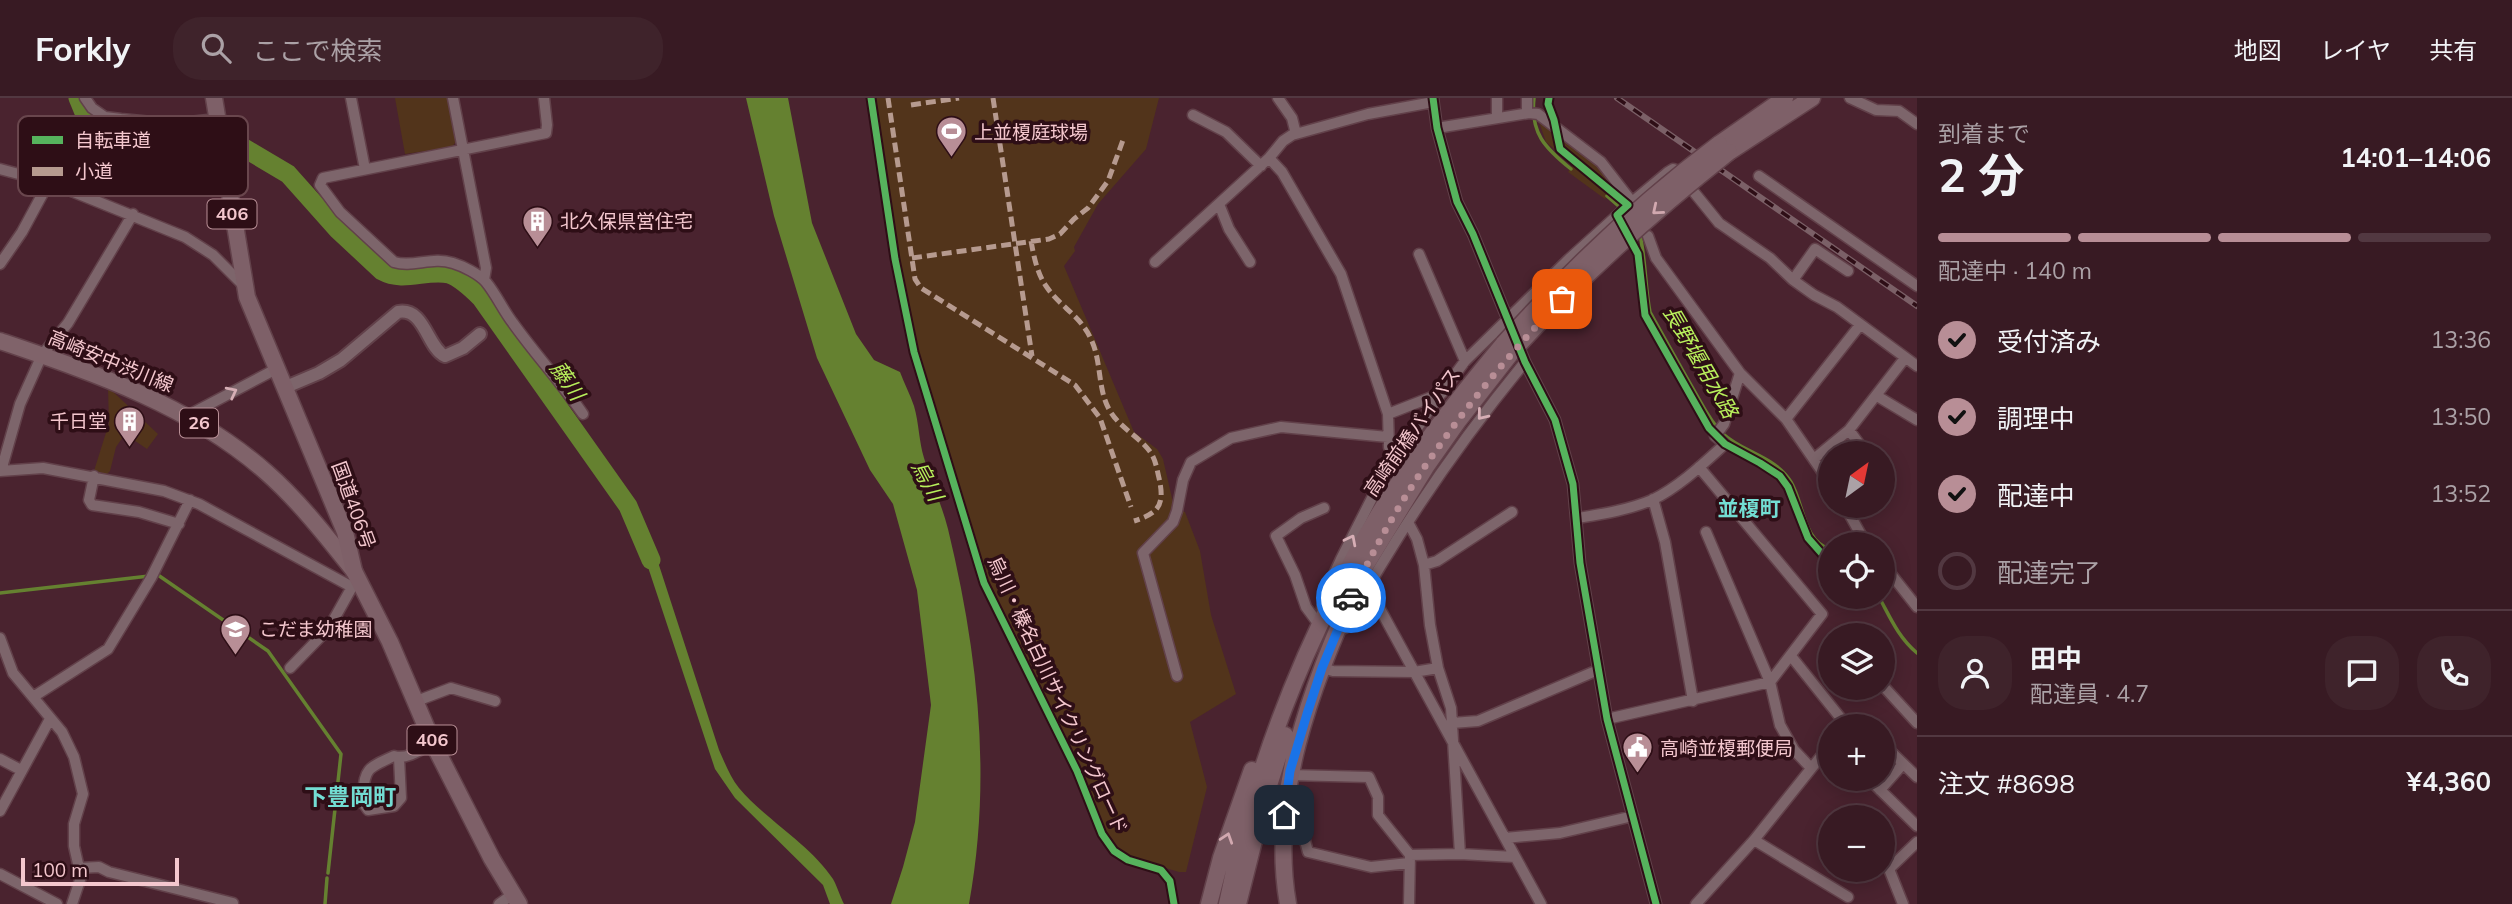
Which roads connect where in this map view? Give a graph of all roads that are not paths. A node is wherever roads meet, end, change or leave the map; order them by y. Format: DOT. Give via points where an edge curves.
graph roads {
  1 [pos="85,98"];
  2 [pos="214,98"];
  3 [pos="351,98"];
  4 [pos="453,98"];
  5 [pos="544,98"];
  6 [pos="1278,98"];
  7 [pos="1497,98"];
  8 [pos="1527,98"];
  9 [pos="1786,98"];
  10 [pos="1812,98"];
  11 [pos="1850,98"];
  12 [pos="1433,100"];
  13 [pos="1531,113"];
  14 [pos="1193,114"];
  15 [pos="104,116"];
  16 [pos="217,116"];
  17 [pos="1496,117"];
  18 [pos="1917,124"];
  19 [pos="1437,128"];
  20 [pos="1296,134"];
  21 [pos="1724,148"];
  22 [pos="463,150"];
  23 [pos="1265,162"];
  24 [pos="365,169"];
  25 [pos="1759,176"];
  26 [pos="41,196"];
  27 [pos="86,196"];
  28 [pos="230,196"];
  29 [pos="1630,203"];
  30 [pos="1219,204"];
  31 [pos="133,214"];
  32 [pos="1648,236"];
  33 [pos="1419,254"];
  34 [pos="1155,262"];
  35 [pos="1251,262"];
  36 [pos="0,264"];
  37 [pos="1848,271"];
  38 [pos="484,280"];
  39 [pos="1793,280"];
  40 [pos="244,286"];
  41 [pos="1917,286"];
  42 [pos="1507,321"];
  43 [pos="1860,325"];
  44 [pos="480,334"];
  45 [pos="0,341"];
  46 [pos="1514,353"];
  47 [pos="42,355"];
  48 [pos="1905,358"];
  49 [pos="1465,361"];
  50 [pos="1917,366"];
  51 [pos="278,369"];
  52 [pos="1740,373"];
  53 [pos="286,387"];
  54 [pos="1442,393"];
  55 [pos="1877,396"];
  56 [pos="583,414"];
  57 [pos="1388,414"];
  58 [pos="187,416"];
  59 [pos="1786,419"];
  60 [pos="1917,420"];
  61 [pos="1849,430"];
  62 [pos="1388,438"];
  63 [pos="1857,441"];
  64 [pos="1815,458"];
  65 [pos="1818,463"];
  66 [pos="1398,464"];
  67 [pos="1699,467"];
  68 [pos="1,471"];
  69 [pos="94,476"];
  70 [pos="1653,499"];
  71 [pos="190,500"];
  72 [pos="1324,508"];
  73 [pos="1512,512"];
  74 [pos="1578,518"];
  75 [pos="178,524"];
  76 [pos="1409,524"];
  77 [pos="1706,532"];
  78 [pos="1366,563"];
  79 [pos="1424,565"];
  80 [pos="1895,579"];
  81 [pos="356,581"];
  82 [pos="1373,596"];
  83 [pos="1917,607"];
  84 [pos="1320,626"];
  85 [pos="0,638"];
  86 [pos="1791,656"];
  87 [pos="290,668"];
  88 [pos="1322,668"];
  89 [pos="1438,668"];
  90 [pos="1598,670"];
  91 [pos="1414,672"];
  92 [pos="1177,676"];
  93 [pos="1770,682"];
  94 [pos="33,697"];
  95 [pos="1895,699"];
  96 [pos="495,701"];
  97 [pos="1693,701"];
  98 [pos="414,702"];
  99 [pos="1837,714"];
  100 [pos="1282,716"];
  101 [pos="50,719"];
  102 [pos="1607,719"];
  103 [pos="1452,723"];
  104 [pos="1917,723"];
  105 [pos="433,743"];
  106 [pos="1454,746"];
  107 [pos="1895,756"];
  108 [pos="400,758"];
  109 [pos="0,759"];
  110 [pos="1818,760"];
  111 [pos="1903,764"];
  112 [pos="1811,768"];
  113 [pos="21,770"];
  114 [pos="1282,773"];
  115 [pos="1895,773"];
  116 [pos="1917,777"];
  117 [pos="1881,791"];
  118 [pos="0,811"];
  119 [pos="1633,816"];
  120 [pos="1917,826"];
  121 [pos="1283,837"];
  122 [pos="1505,838"];
  123 [pos="1754,840"];
  124 [pos="1917,842"];
  125 [pos="1460,854"];
  126 [pos="1515,857"];
  127 [pos="1409,859"];
  128 [pos="79,868"];
  129 [pos="0,874"];
  130 [pos="1848,897"];
  131 [pos="516,899"];
  132 [pos="233,902"];
  133 [pos="1233,902"];
  134 [pos="1409,902"];
  135 [pos="57,904"];
  136 [pos="72,904"];
  137 [pos="499,904"];
  138 [pos="1209,904"];
  139 [pos="1288,904"];
  140 [pos="1419,904"];
  141 [pos="1541,904"];
  142 [pos="1656,904"];
  143 [pos="1696,904"];
  144 [pos="1903,904"];
  1 -- 15 [label="street"];
  2 -- 16 [label="highway, 国道406号 / 406"];
  3 -- 24 [label="street"];
  4 -- 22 [label="street"];
  5 -- 22 [label="street" via="546,133"];
  6 -- 20 [label="street" via="1292,118"];
  7 -- 17 [label="street"];
  8 -- 13 [label="street"];
  9 -- 21 [label="highway, 高崎前橋バイパス"];
  10 -- 21 [label="highway, 高崎前橋バイパス"];
  11 -- 18 [label="street" via="1876,110 1899,111"];
  12 -- 19 [label="street"];
  12 -- 20 [label="street"];
  13 -- 17 [label="street"];
  13 -- 29 [label="street" via="1601,162"];
  14 -- 23 [label="street"];
  17 -- 19 [label="street"];
  19 -- 42 [label="street" via="1457,202"];
  20 -- 23 [label="street" via="1283,141"];
  21 -- 46 [label="highway, 高崎前橋バイパス, bridge" via="1562,299"];
  22 -- 24 [label="street"];
  22 -- 38 [label="street" via="486,268"];
  23 -- 30 [label="street"];
  23 -- 57 [label="street" via="1282,172 1340,274"];
  24 -- 38 [label="street" via="321,180 320,185 359,232 394,262 449,261"];
  25 -- 41 [label="street"];
  26 -- 36 [label="street"];
  27 -- 31 [label="street"];
  28 -- 40 [label="highway, 国道406号 / 406"];
  29 -- 39 [label="street" via="1676,170 1719,223"];
  29 -- 42 [label="street"];
  30 -- 34 [label="street"];
  30 -- 35 [label="street" via="1228,229"];
  31 -- 40 [label="street" via="199,245"];
  31 -- 47 [label="street" via="68,323"];
  32 -- 52 [label="street" via="1656,258"];
  33 -- 49 [label="street"];
  37 -- 39 [label="street" via="1815,249"];
  38 -- 56 [label="street"];
  39 -- 43 [label="street"];
  40 -- 51 [label="highway, 国道406号 / 406"];
  42 -- 46 [label="street"];
  42 -- 49 [label="street"];
  43 -- 48 [label="street"];
  43 -- 59 [label="street"];
  44 -- 53 [label="street" via="445,356 425,327 409,313 398,312 341,360"];
  45 -- 47 [label="main road, 高崎安中渋川線 / 26"];
  46 -- 74 [label="street" via="1555,420"];
  46 -- 76 [label="street, one-way" via="1476,422 1427,485"];
  46 -- 78 [label="highway, 高崎前橋バイパス" via="1459,420"];
  46 -- 84 [label="highway, 高崎前橋バイパス" via="1433,432 1360,549"];
  47 -- 58 [label="main road, 高崎安中渋川線 / 26"];
  47 -- 68 [label="street" via="20,404"];
  48 -- 50 [label="street"];
  48 -- 55 [label="street"];
  49 -- 54 [label="street"];
  51 -- 53 [label="highway, 国道406号 / 406"];
  58 -- 51 [label="street, one-way"];
  52 -- 59 [label="street"];
  52 -- 67 [label="street" via="1719,431 1725,444"];
  53 -- 81 [label="highway, 国道406号 / 406" via="345,532"];
  54 -- 57 [label="street"];
  54 -- 66 [label="street"];
  55 -- 60 [label="street"];
  55 -- 61 [label="street"];
  57 -- 62 [label="street"];
  58 -- 81 [label="main road, 高崎安中渋川線 / 26" via="274,479 310,517"];
  59 -- 64 [label="street"];
  61 -- 63 [label="street"];
  61 -- 64 [label="street"];
  62 -- 66 [label="street"];
  62 -- 92 [label="street" via="1281,427 1231,438 1191,462 1173,522 1143,553"];
  64 -- 65 [label="street"];
  84 -- 66 [label="street, one-way" via="1322,604 1341,559 1373,496"];
  67 -- 70 [label="street"];
  67 -- 86 [label="street" via="1822,614"];
  68 -- 69 [label="street" via="43,468"];
  69 -- 71 [label="street"];
  69 -- 75 [label="street" via="92,505"];
  70 -- 74 [label="street"];
  70 -- 97 [label="street"];
  71 -- 75 [label="street"];
  71 -- 81 [label="street"];
  72 -- 84 [label="street" via="1301,517 1276,536 1306,607"];
  73 -- 79 [label="street"];
  74 -- 90 [label="street" via="1580,564"];
  75 -- 94 [label="street" via="152,578 108,649"];
  76 -- 79 [label="street"];
  76 -- 88 [label="street"];
  77 -- 93 [label="street"];
  78 -- 88 [label="highway"];
  78 -- 114 [label="highway, 高崎前橋バイパス" via="1320,650 1287,730"];
  79 -- 89 [label="street"];
  80 -- 83 [label="street"];
  81 -- 87 [label="street" via="330,628"];
  81 -- 98 [label="highway, 国道406号 / 406" via="390,642"];
  82 -- 91 [label="street"];
  84 -- 100 [label="highway, 高崎前橋バイパス"];
  85 -- 94 [label="street" via="8,665"];
  86 -- 93 [label="street"];
  86 -- 99 [label="street"];
  88 -- 91 [label="street"];
  88 -- 114 [label="highway"];
  89 -- 91 [label="street"];
  89 -- 103 [label="street"];
  90 -- 102 [label="street"];
  90 -- 103 [label="street" via="1478,721"];
  91 -- 106 [label="street"];
  93 -- 97 [label="street"];
  93 -- 112 [label="street" via="1780,725"];
  94 -- 101 [label="street"];
  95 -- 104 [label="street"];
  96 -- 98 [label="street" via="451,688"];
  97 -- 102 [label="street"];
  98 -- 105 [label="highway, 国道406号 / 406"];
  100 -- 133 [label="highway, 高崎前橋バイパス" via="1248,814"];
  138 -- 100 [label="highway, one-way" via="1251,772"];
  101 -- 113 [label="street"];
  101 -- 128 [label="street" via="68,742 83,794 74,824"];
  102 -- 119 [label="street"];
  103 -- 106 [label="street"];
  105 -- 108 [label="street"];
  105 -- 131 [label="highway, 国道406号 / 406"];
  106 -- 122 [label="street"];
  106 -- 125 [label="street"];
  107 -- 111 [label="street"];
  108 -- 108 [label="street" via="370,766 362,802 368,810 394,806 401,799"];
  109 -- 113 [label="street"];
  110 -- 112 [label="street"];
  111 -- 115 [label="street"];
  111 -- 116 [label="street"];
  112 -- 123 [label="street"];
  113 -- 118 [label="street"];
  114 -- 121 [label="highway"];
  114 -- 127 [label="street" via="1369,777 1378,797 1378,814"];
  114 -- 133 [label="highway, 高崎前橋バイパス" via="1257,826"];
  117 -- 120 [label="street"];
  119 -- 122 [label="street" via="1560,833"];
  119 -- 142 [label="street"];
  121 -- 127 [label="street" via="1304,837 1308,852 1371,867"];
  121 -- 139 [label="highway"];
  122 -- 126 [label="street"];
  123 -- 130 [label="street"];
  123 -- 143 [label="street"];
  124 -- 144 [label="street" via="1889,869"];
  125 -- 126 [label="street"];
  125 -- 127 [label="street"];
  126 -- 141 [label="street"];
  127 -- 134 [label="street"];
  128 -- 132 [label="street" via="99,867"];
  128 -- 136 [label="street" via="81,877"];
  129 -- 135 [label="street"];
  131 -- 137 [label="street"];
  134 -- 140 [label="street"];
}
